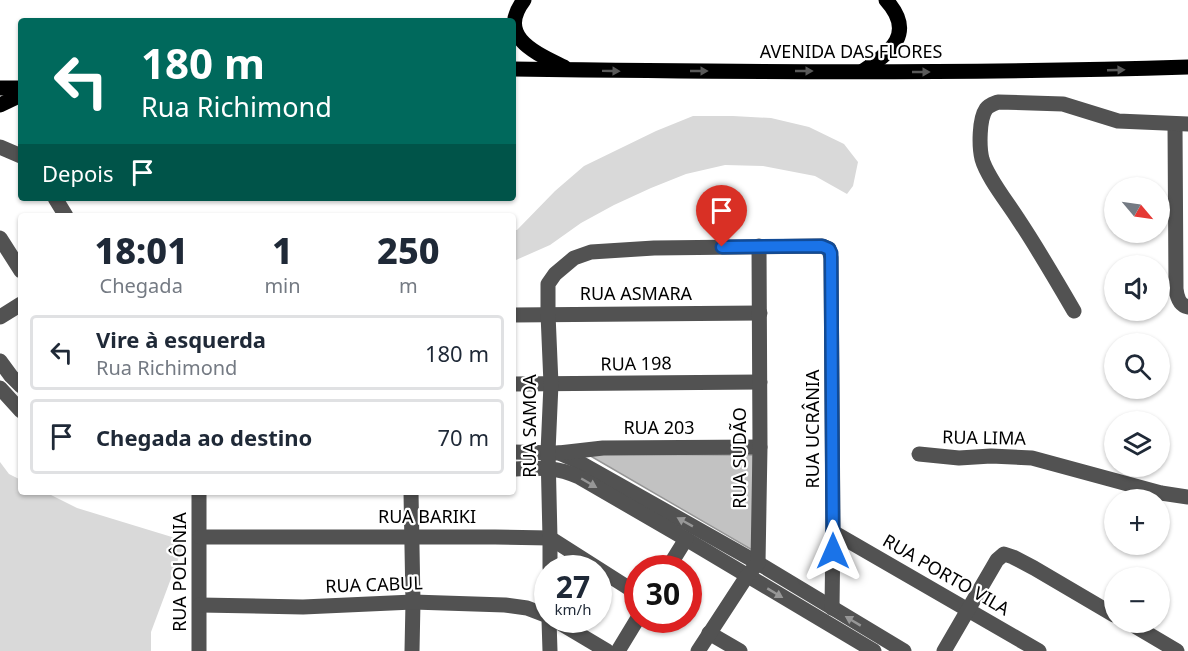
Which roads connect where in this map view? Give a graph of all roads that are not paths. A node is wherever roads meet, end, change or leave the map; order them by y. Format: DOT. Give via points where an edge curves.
graph roads {
  1 [pos="524,0"];
  2 [pos="886,0"];
  3 [pos="515,18"];
  4 [pos="516,32"];
  5 [pos="1188,67"];
  6 [pos="516,69"];
  7 [pos="570,70"];
  8 [pos="863,71"];
  9 [pos="0,88"];
  10 [pos="18,88"];
  11 [pos="18,97"];
  12 [pos="0,105"];
  13 [pos="1181,124"];
  14 [pos="0,147"];
  15 [pos="18,155"];
  16 [pos="0,238"];
  17 [pos="759,246"];
  18 [pos="18,266"];
  19 [pos="18,306"];
  20 [pos="1187,307"];
  21 [pos="1074,310"];
  22 [pos="760,313"];
  23 [pos="548,314"];
  24 [pos="516,315"];
  25 [pos="0,317"];
  26 [pos="0,361"];
  27 [pos="760,382"];
  28 [pos="18,383"];
  29 [pos="516,384"];
  30 [pos="551,384"];
  31 [pos="0,388"];
  32 [pos="18,408"];
  33 [pos="760,447"];
  34 [pos="516,452"];
  35 [pos="919,454"];
  36 [pos="552,458"];
  37 [pos="516,468"];
  38 [pos="199,495"];
  39 [pos="411,495"];
  40 [pos="1188,497"];
  41 [pos="833,532"];
  42 [pos="200,537"];
  43 [pos="412,537"];
  44 [pos="550,538"];
  45 [pos="686,539"];
  46 [pos="550,555"];
  47 [pos="676,555"];
  48 [pos="758,563"];
  49 [pos="747,576"];
  50 [pos="624,585"];
  51 [pos="413,602"];
  52 [pos="200,605"];
  53 [pos="832,608"];
  54 [pos="1104,609"];
  55 [pos="969,610"];
  56 [pos="534,611"];
  57 [pos="549,633"];
  58 [pos="577,633"];
  59 [pos="629,633"];
  60 [pos="709,633"];
  61 [pos="1147,633"];
  62 [pos="199,651"];
  63 [pos="412,651"];
  64 [pos="550,651"];
  65 [pos="607,651"];
  66 [pos="618,651"];
  67 [pos="698,651"];
  68 [pos="740,651"];
  69 [pos="874,651"];
  70 [pos="904,651"];
  71 [pos="944,651"];
  72 [pos="1039,651"];
  73 [pos="1177,651"];
  1 -- 3 [label="main road"];
  2 -- 8 [label="main road" via="900,28 895,45"];
  4 -- 7 [label="main road" via="537,54"];
  8 -- 5 [label="main road, AVENIDA DAS FLORES, one-way" via="1054,72"];
  6 -- 7 [label="main road, AVENIDA DAS FLORES"];
  7 -- 8 [label="main road, AVENIDA DAS FLORES, one-way"];
  9 -- 10 [label="main road"];
  11 -- 12 [label="main road"];
  13 -- 20 [label="street" via="1176,289 1177,298"];
  13 -- 21 [label="street" via="1118,121 1063,104 998,102 985,110 981,119 982,159"];
  14 -- 15 [label="street"];
  16 -- 18 [label="street"];
  17 -- 22 [label="street, RUA SUDÃO"];
  17 -- 23 [label="street, RUA SAMOA" via="591,252 574,258 555,274 549,284"];
  17 -- 41 [label="street, RUA UCRÂNIA" via="829,249"];
  19 -- 25 [label="street"];
  22 -- 23 [label="street, RUA ASMARA"];
  22 -- 27 [label="street, RUA SUDÃO"];
  23 -- 24 [label="street, RUA ASMARA"];
  23 -- 30 [label="street, RUA SAMOA"];
  26 -- 28 [label="street"];
  27 -- 30 [label="street, RUA 198"];
  27 -- 33 [label="street, RUA SUDÃO"];
  29 -- 30 [label="street, RUA 198"];
  30 -- 36 [label="street, RUA SAMOA"];
  31 -- 32 [label="street"];
  33 -- 36 [label="street, RUA 203" via="603,448"];
  33 -- 48 [label="street, RUA SUDÃO"];
  34 -- 36 [label="street"];
  35 -- 40 [label="street, RUA LIMA" via="959,459 1032,458"];
  36 -- 37 [label="street"];
  36 -- 44 [label="street, RUA SAMOA"];
  36 -- 45 [label="street, one-way" via="558,469 579,477"];
  48 -- 36 [label="street, one-way" via="578,461"];
  38 -- 42 [label="street, RUA POLÔNIA"];
  39 -- 43 [label="street"];
  41 -- 53 [label="street, RUA UCRÂNIA"];
  41 -- 55 [label="street, RUA PORTO VILA"];
  42 -- 43 [label="street, RUA BARIKI"];
  42 -- 52 [label="street, RUA POLÔNIA"];
  43 -- 44 [label="street, RUA BARIKI"];
  43 -- 51 [label="street"];
  44 -- 46 [label="street, RUA SAMOA"];
  44 -- 50 [label="street"];
  45 -- 47 [label="street"];
  45 -- 49 [label="street"];
  48 -- 49 [label="street"];
  48 -- 53 [label="street"];
  49 -- 60 [label="street"];
  49 -- 69 [label="street, one-way"];
  51 -- 52 [label="street, RUA CABUL" via="303,607"];
  51 -- 56 [label="street, RUA CABUL" via="505,605"];
  51 -- 63 [label="street"];
  52 -- 62 [label="street, RUA POLÔNIA"];
  70 -- 53 [label="street, one-way"];
  54 -- 55 [label="street" via="1004,555"];
  55 -- 71 [label="street"];
  55 -- 72 [label="street, RUA PORTO VILA"];
  57 -- 64 [label="street"];
  58 -- 65 [label="street"];
  59 -- 66 [label="street"];
  60 -- 67 [label="street"];
  60 -- 68 [label="street"];
  61 -- 73 [label="street"];
}
